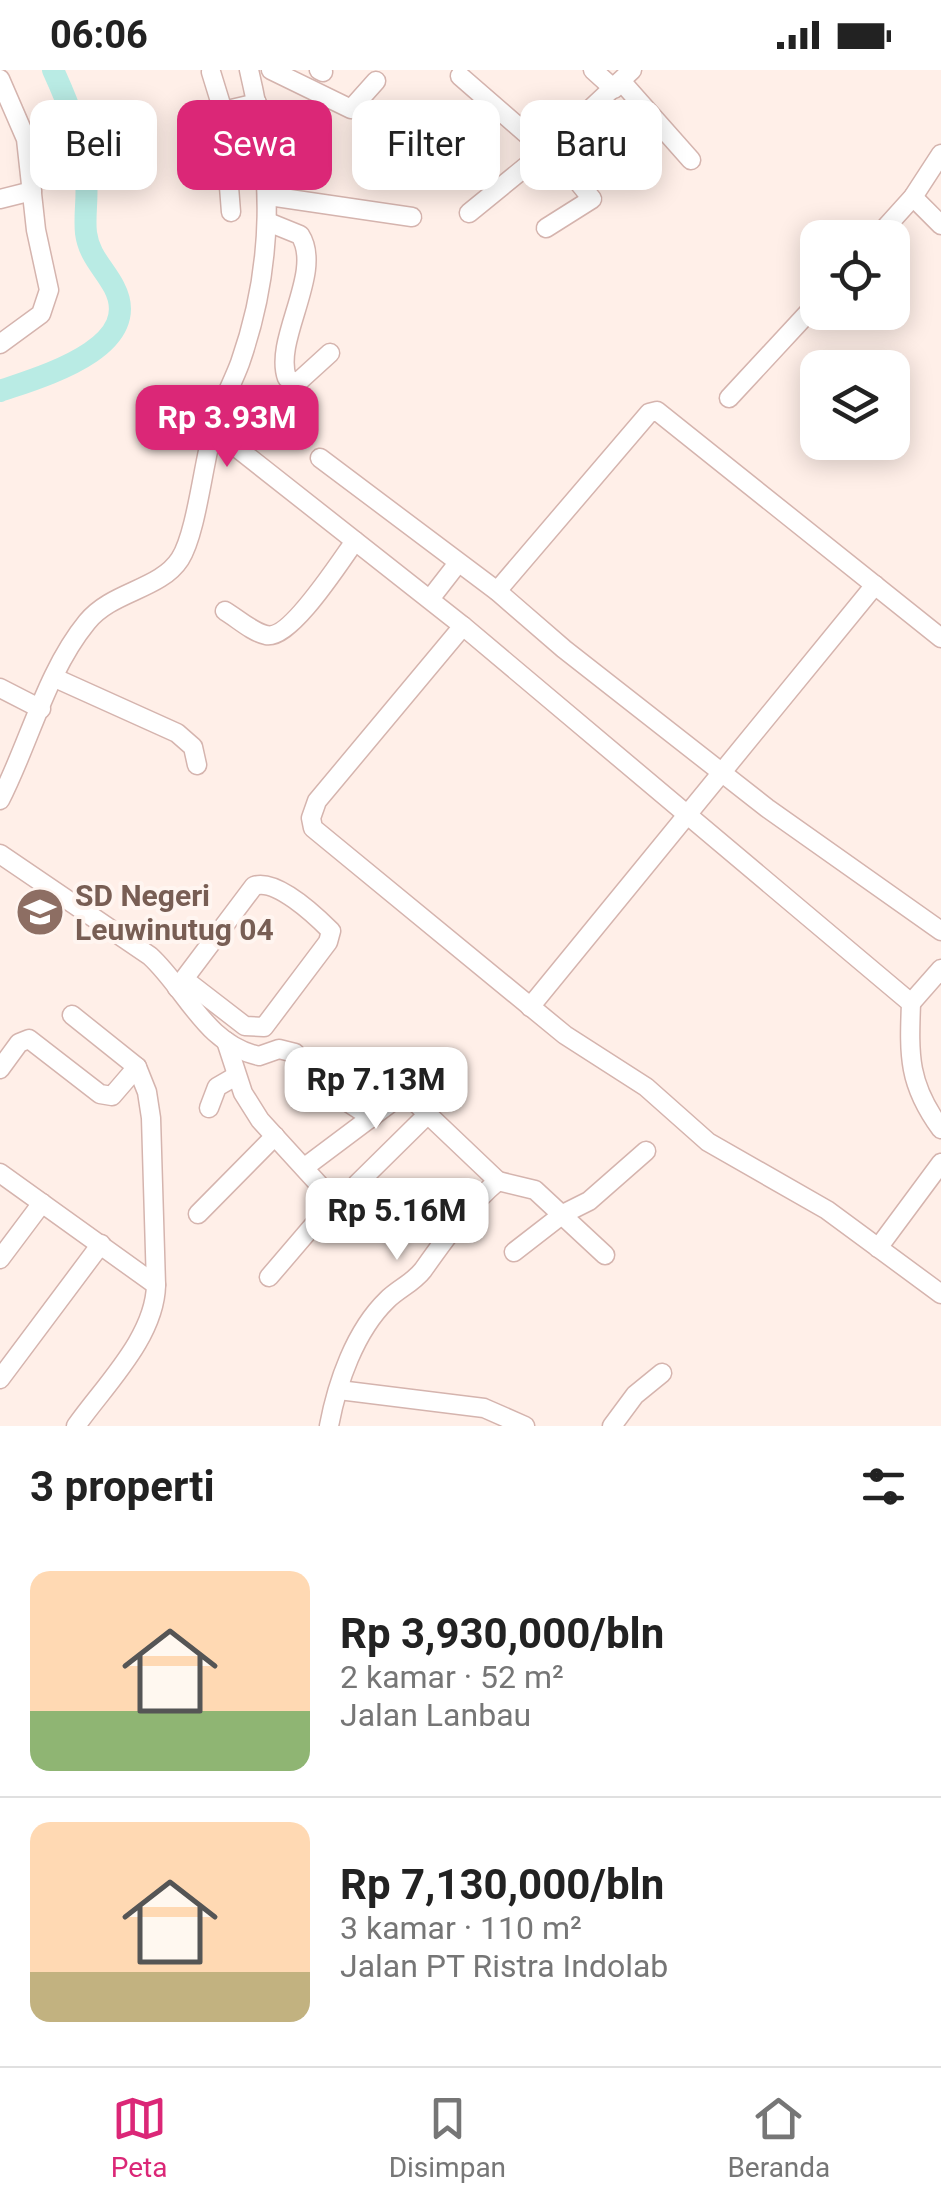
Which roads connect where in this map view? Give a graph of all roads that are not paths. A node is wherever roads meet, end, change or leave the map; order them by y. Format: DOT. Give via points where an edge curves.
graph roads {
  1 [pos="249,70"];
  2 [pos="271,70"];
  3 [pos="593,70"];
  4 [pos="211,72"];
  5 [pos="460,76"];
  6 [pos="622,80"];
  7 [pos="376,81"];
  8 [pos="1,82"];
  9 [pos="220,100"];
  10 [pos="255,100"];
  11 [pos="600,100"];
  12 [pos="520,125"];
  13 [pos="941,154"];
  14 [pos="692,160"];
  15 [pos="520,171"];
  16 [pos="229,190"];
  17 [pos="268,190"];
  18 [pos="584,190"];
  19 [pos="32,191"];
  20 [pos="269,196"];
  21 [pos="912,197"];
  22 [pos="0,198"];
  23 [pos="231,212"];
  24 [pos="469,213"];
  25 [pos="412,217"];
  26 [pos="892,220"];
  27 [pos="268,222"];
  28 [pos="941,225"];
  29 [pos="546,228"];
  30 [pos="800,321"];
  31 [pos="0,344"];
  32 [pos="330,352"];
  33 [pos="729,398"];
  34 [pos="213,429"];
  35 [pos="320,458"];
  36 [pos="355,541"];
  37 [pos="458,563"];
  38 [pos="875,585"];
  39 [pos="497,591"];
  40 [pos="430,599"];
  41 [pos="225,611"];
  42 [pos="463,626"];
  43 [pos="941,638"];
  44 [pos="55,678"];
  45 [pos="0,688"];
  46 [pos="42,709"];
  47 [pos="197,765"];
  48 [pos="719,771"];
  49 [pos="0,800"];
  50 [pos="686,814"];
  51 [pos="0,854"];
  52 [pos="941,930"];
  53 [pos="941,968"];
  54 [pos="180,984"];
  55 [pos="911,1003"];
  56 [pos="530,1007"];
  57 [pos="72,1015"];
  58 [pos="226,1040"];
  59 [pos="137,1067"];
  60 [pos="0,1069"];
  61 [pos="236,1076"];
  62 [pos="209,1108"];
  63 [pos="428,1114"];
  64 [pos="372,1118"];
  65 [pos="941,1129"];
  66 [pos="275,1136"];
  67 [pos="646,1151"];
  68 [pos="941,1163"];
  69 [pos="306,1167"];
  70 [pos="0,1173"];
  71 [pos="498,1182"];
  72 [pos="356,1184"];
  73 [pos="42,1203"];
  74 [pos="198,1214"];
  75 [pos="563,1214"];
  76 [pos="101,1244"];
  77 [pos="878,1248"];
  78 [pos="514,1252"];
  79 [pos="605,1256"];
  80 [pos="0,1259"];
  81 [pos="269,1278"];
  82 [pos="156,1284"];
  83 [pos="941,1294"];
  84 [pos="662,1374"];
  85 [pos="0,1379"];
  86 [pos="339,1390"];
  87 [pos="76,1426"];
  88 [pos="329,1426"];
  89 [pos="525,1426"];
  90 [pos="612,1426"];
  1 -- 10 [label="street"];
  2 -- 7 [label="street" via="351,109"];
  3 -- 6 [label="street"];
  4 -- 9 [label="street"];
  5 -- 12 [label="street"];
  6 -- 11 [label="street"];
  6 -- 14 [label="street"];
  8 -- 19 [label="street" via="26,139"];
  13 -- 21 [label="street"];
  15 -- 24 [label="street"];
  16 -- 23 [label="street"];
  17 -- 20 [label="street"];
  18 -- 29 [label="street" via="592,200"];
  19 -- 22 [label="street"];
  19 -- 31 [label="street" via="47,303 32,323"];
  20 -- 25 [label="street"];
  20 -- 27 [label="street"];
  21 -- 26 [label="street"];
  21 -- 28 [label="street"];
  27 -- 32 [label="street" via="300,235 306,248 286,348 287,378 297,383"];
  27 -- 34 [label="street" via="247,337"];
  30 -- 33 [label="street"];
  34 -- 36 [label="street"];
  34 -- 44 [label="street" via="180,559 98,610"];
  35 -- 37 [label="street"];
  36 -- 40 [label="street"];
  36 -- 41 [label="street" via="280,634 263,635"];
  37 -- 39 [label="street"];
  37 -- 40 [label="street"];
  38 -- 39 [label="street" via="654,410"];
  38 -- 43 [label="street"];
  38 -- 48 [label="street"];
  39 -- 48 [label="street"];
  40 -- 42 [label="street"];
  42 -- 50 [label="street"];
  42 -- 56 [label="street" via="317,801 311,818 320,836"];
  44 -- 46 [label="street"];
  44 -- 47 [label="street" via="177,733 192,747"];
  45 -- 46 [label="street"];
  46 -- 49 [label="street"];
  48 -- 50 [label="street"];
  48 -- 52 [label="street"];
  50 -- 55 [label="street"];
  50 -- 56 [label="street"];
  51 -- 54 [label="street" via="139,947"];
  53 -- 55 [label="street"];
  54 -- 54 [label="street" via="259,883 272,885 331,931 264,1026 245,1026"];
  54 -- 58 [label="street" via="193,1012"];
  55 -- 65 [label="street" via="913,1079"];
  56 -- 77 [label="street" via="646,1087 708,1142 811,1200"];
  57 -- 59 [label="street"];
  58 -- 61 [label="street"];
  58 -- 64 [label="street" via="260,1056 279,1049 295,1053 335,1094"];
  59 -- 60 [label="street" via="107,1098 29,1039"];
  59 -- 82 [label="street" via="152,1118"];
  61 -- 62 [label="street" via="217,1086"];
  61 -- 66 [label="street"];
  63 -- 64 [label="street" via="400,1097"];
  63 -- 71 [label="street"];
  63 -- 72 [label="street"];
  64 -- 69 [label="street"];
  66 -- 69 [label="street"];
  66 -- 74 [label="street"];
  67 -- 75 [label="street" via="590,1202"];
  68 -- 77 [label="street"];
  69 -- 81 [label="street" via="333,1206"];
  70 -- 73 [label="street"];
  71 -- 75 [label="street" via="535,1190"];
  71 -- 86 [label="street" via="414,1280 386,1300 360,1336"];
  73 -- 76 [label="street"];
  73 -- 80 [label="street"];
  75 -- 78 [label="street"];
  75 -- 79 [label="street"];
  76 -- 82 [label="street"];
  76 -- 85 [label="street"];
  77 -- 83 [label="street"];
  82 -- 87 [label="street" via="147,1324"];
  84 -- 90 [label="street"];
  86 -- 88 [label="street"];
  86 -- 89 [label="street" via="484,1408"];
}
